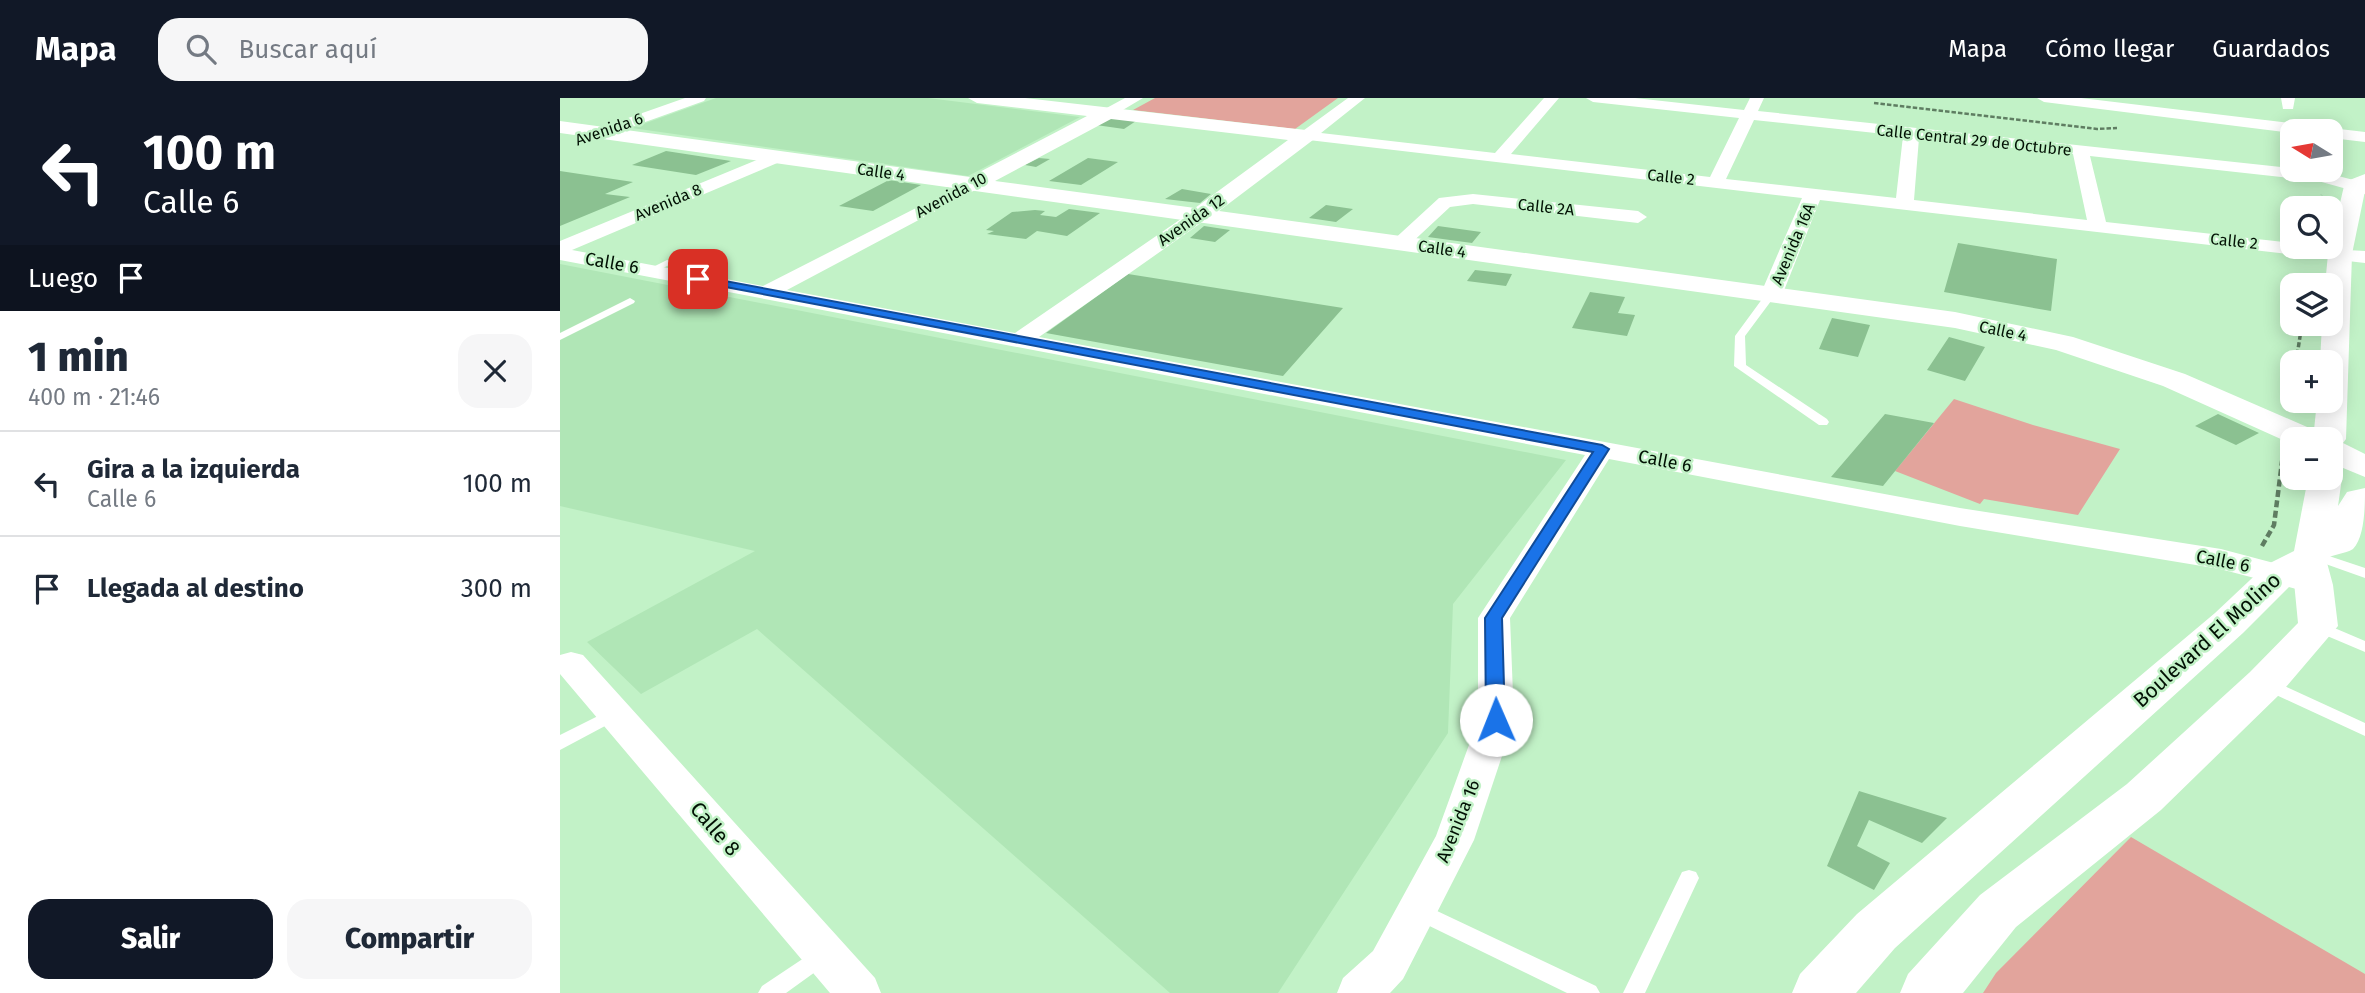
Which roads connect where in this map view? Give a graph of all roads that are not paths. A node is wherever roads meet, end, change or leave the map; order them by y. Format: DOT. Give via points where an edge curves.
graph roads {
  1 [pos="699,98"];
  2 [pos="976,98"];
  3 [pos="1136,98"];
  4 [pos="1358,98"];
  5 [pos="1552,98"];
  6 [pos="1593,98"];
  7 [pos="1758,98"];
  8 [pos="2044,98"];
  9 [pos="1628,100"];
  10 [pos="1106,114"];
  11 [pos="1749,115"];
  12 [pos="2142,117"];
  13 [pos="560,127"];
  14 [pos="2280,128"];
  15 [pos="600,133"];
  16 [pos="1911,133"];
  17 [pos="2343,134"];
  18 [pos="1306,136"];
  19 [pos="2365,137"];
  20 [pos="560,147"];
  21 [pos="2080,151"];
  22 [pos="776,157"];
  23 [pos="2135,157"];
  24 [pos="1499,158"];
  25 [pos="1716,182"];
  26 [pos="971,185"];
  27 [pos="2362,185"];
  28 [pos="1813,194"];
  29 [pos="1905,204"];
  30 [pos="1201,214"];
  31 [pos="1638,217"];
  32 [pos="2098,226"];
  33 [pos="1400,243"];
  34 [pos="560,248"];
  35 [pos="560,254"];
  36 [pos="2353,255"];
  37 [pos="766,292"];
  38 [pos="1772,293"];
  39 [pos="630,301"];
  40 [pos="560,337"];
  41 [pos="1021,339"];
  42 [pos="1823,422"];
  43 [pos="2280,427"];
  44 [pos="2332,427"];
  45 [pos="1602,449"];
  46 [pos="2343,456"];
  47 [pos="2365,467"];
  48 [pos="2323,490"];
  49 [pos="2365,498"];
  50 [pos="2365,573"];
  51 [pos="2307,575"];
  52 [pos="2365,647"];
  53 [pos="571,664"];
  54 [pos="2265,683"];
  55 [pos="614,714"];
  56 [pos="2365,730"];
  57 [pos="560,743"];
  58 [pos="1689,878"];
  59 [pos="1417,910"];
  60 [pos="824,953"];
  61 [pos="769,993"];
  62 [pos="859,993"];
  63 [pos="1359,993"];
  64 [pos="1589,993"];
  65 [pos="1634,993"];
  66 [pos="1820,993"];
  67 [pos="1928,993"];
  1 -- 15 [label="street, Avenida 6"];
  2 -- 10 [label="street, Calle 2"];
  3 -- 10 [label="street, Avenida 10"];
  4 -- 18 [label="street, Avenida 12"];
  5 -- 24 [label="street"];
  6 -- 9 [label="street, Calle Central 29 de Octubre"];
  7 -- 11 [label="street"];
  8 -- 12 [label="street"];
  9 -- 11 [label="street, Calle Central 29 de Octubre"];
  10 -- 18 [label="street, Calle 2"];
  10 -- 26 [label="street, Avenida 10"];
  11 -- 16 [label="street, Calle Central 29 de Octubre"];
  11 -- 25 [label="street"];
  12 -- 14 [label="street"];
  12 -- 23 [label="street"];
  13 -- 15 [label="street, Calle 4"];
  15 -- 20 [label="street, Avenida 6"];
  15 -- 22 [label="street, Calle 4"];
  16 -- 21 [label="street, Calle Central 29 de Octubre"];
  16 -- 29 [label="street"];
  17 -- 19 [label="street"];
  18 -- 24 [label="street, Calle 2"];
  18 -- 30 [label="street, Avenida 12"];
  21 -- 23 [label="street, Calle Central 29 de Octubre"];
  21 -- 32 [label="street"];
  22 -- 26 [label="street, Calle 4"];
  22 -- 34 [label="street, Avenida 8"];
  23 -- 27 [label="street, Calle Central 29 de Octubre" via="2319,176"];
  24 -- 25 [label="street, Calle 2"];
  25 -- 28 [label="street, Calle 2"];
  26 -- 30 [label="street, Calle 4"];
  26 -- 37 [label="street, Avenida 10"];
  27 -- 36 [label="street"];
  28 -- 29 [label="street, Calle 2"];
  28 -- 38 [label="street, Avenida 16A"];
  29 -- 32 [label="street, Calle 2"];
  30 -- 33 [label="street, Calle 4"];
  30 -- 41 [label="street, Avenida 12"];
  31 -- 33 [label="street, Calle 2A" via="1453,200"];
  32 -- 36 [label="street, Calle 2"];
  33 -- 38 [label="street, Calle 4"];
  35 -- 37 [label="street, Calle 6" via="661,266"];
  36 -- 44 [label="street"];
  37 -- 41 [label="street, Calle 6"];
  38 -- 42 [label="lane" via="1740,336 1740,366"];
  38 -- 43 [label="street, Calle 4" via="1955,320 2063,343 2174,380"];
  39 -- 40 [label="lane"];
  41 -- 45 [label="street, Calle 6"];
  45 -- 51 [label="street, Calle 6"];
  45 -- 59 [label="street, Avenida 16" via="1494,618 1496,720 1454,840"];
  46 -- 47 [label="street"];
  48 -- 51 [label="street"];
  49 -- 51 [label="street" via="2359,499 2341,540"];
  50 -- 51 [label="lane"];
  51 -- 52 [label="lane"];
  51 -- 54 [label="street"];
  51 -- 66 [label="street, Boulevard El Molino" via="2229,623 1876,931"];
  53 -- 55 [label="street, Calle 8"];
  54 -- 56 [label="lane"];
  54 -- 67 [label="street" via="2144,797 1998,911"];
  55 -- 57 [label="lane"];
  55 -- 60 [label="street, Calle 8"];
  58 -- 65 [label="lane"];
  59 -- 63 [label="street, Avenida 16" via="1388,965"];
  59 -- 64 [label="lane"];
  60 -- 61 [label="lane"];
  60 -- 62 [label="street, Calle 8"];
}
